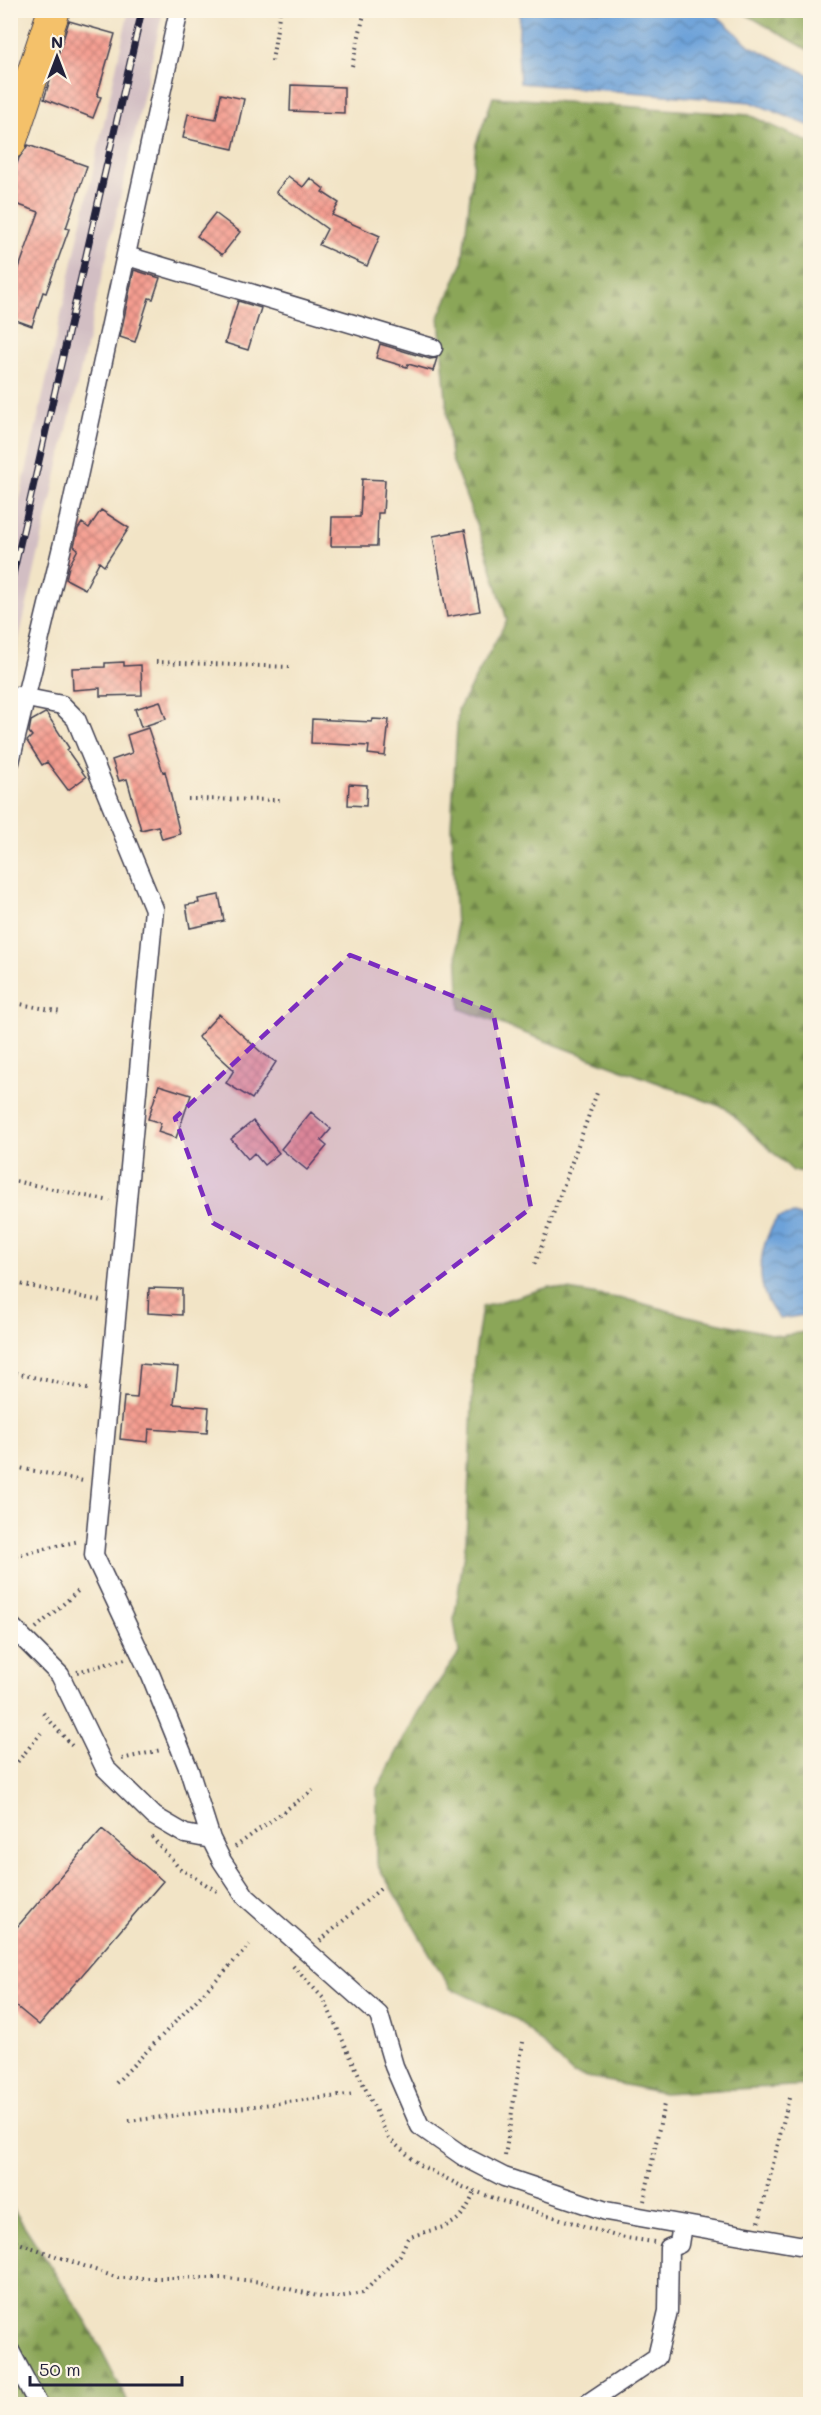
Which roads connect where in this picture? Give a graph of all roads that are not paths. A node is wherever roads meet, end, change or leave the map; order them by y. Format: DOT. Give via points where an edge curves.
graph roads {
  1 [pos="54,10"];
  2 [pos="179,10"];
  3 [pos="10,143"];
  4 [pos="127,256"];
  5 [pos="433,348"];
  6 [pos="22,697"];
  7 [pos="10,762"];
  8 [pos="10,1625"];
  9 [pos="211,1839"];
  10 [pos="682,2225"];
  11 [pos="810,2238"];
  12 [pos="801,2246"];
  13 [pos="10,2351"];
  14 [pos="38,2404"];
  15 [pos="587,2404"];
  1 -- 3 [label="highway"];
  2 -- 4 [label="street"];
  4 -- 5 [label="street"];
  4 -- 6 [label="street" via="69,518"];
  6 -- 7 [label="street"];
  6 -- 9 [label="street" via="62,705 76,719 154,909 94,1555 151,1676 189,1770"];
  8 -- 9 [label="street" via="60,1675 105,1768 154,1816 185,1834"];
  9 -- 10 [label="street" via="246,1897 379,2015 394,2066 420,2126 463,2156 504,2177 606,2211"];
  10 -- 12 [label="street"];
  10 -- 15 [label="street" via="679,2244 669,2248 668,2311 657,2357"];
  11 -- 12 [label="street"];
  13 -- 14 [label="street"];
}
